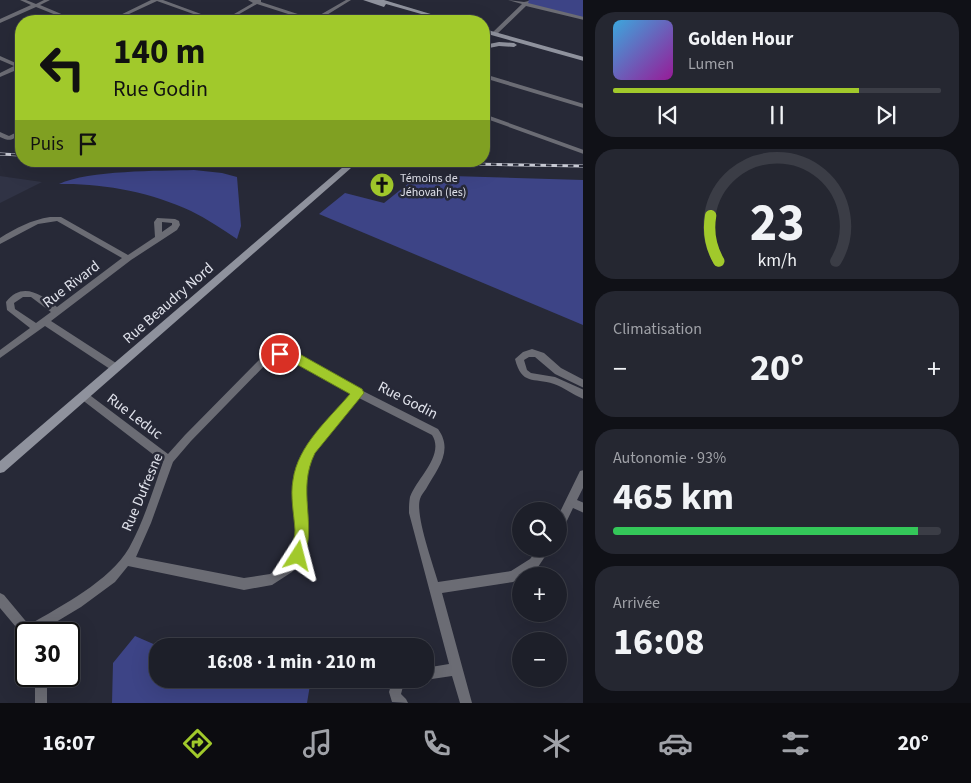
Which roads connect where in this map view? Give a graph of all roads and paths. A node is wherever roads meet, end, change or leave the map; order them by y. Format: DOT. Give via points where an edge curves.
graph roads {
  1 [pos="22,0"];
  2 [pos="48,0"];
  3 [pos="156,0"];
  4 [pos="250,0"];
  5 [pos="349,0"];
  6 [pos="366,0"];
  7 [pos="378,0"];
  8 [pos="510,0"];
  9 [pos="258,1"];
  10 [pos="527,2"];
  11 [pos="36,6"];
  12 [pos="59,15"];
  13 [pos="124,15"];
  14 [pos="200,15"];
  15 [pos="234,15"];
  16 [pos="297,15"];
  17 [pos="324,15"];
  18 [pos="417,15"];
  19 [pos="430,15"];
  20 [pos="583,20"];
  21 [pos="0,21"];
  22 [pos="490,34"];
  23 [pos="490,35"];
  24 [pos="490,35"];
  25 [pos="490,45"];
  26 [pos="522,46"];
  27 [pos="0,58"];
  28 [pos="583,61"];
  29 [pos="583,61"];
  30 [pos="15,64"];
  31 [pos="15,68"];
  32 [pos="0,75"];
  33 [pos="490,78"];
  34 [pos="583,106"];
  35 [pos="490,118"];
  36 [pos="0,134"];
  37 [pos="15,136"];
  38 [pos="583,152"];
  39 [pos="348,167"];
  40 [pos="159,237"];
  41 [pos="0,241"];
  42 [pos="128,258"];
  43 [pos="57,312"];
  44 [pos="44,322"];
  45 [pos="36,328"];
  46 [pos="0,355"];
  47 [pos="276,355"];
  48 [pos="116,368"];
  49 [pos="583,384"];
  50 [pos="358,393"];
  51 [pos="583,394"];
  52 [pos="84,396"];
  53 [pos="169,460"];
  54 [pos="0,468"];
  55 [pos="583,476"];
  56 [pos="572,502"];
  57 [pos="583,508"];
  58 [pos="567,511"];
  59 [pos="539,557"];
  60 [pos="126,560"];
  61 [pos="435,588"];
  62 [pos="0,599"];
  63 [pos="19,622"];
  64 [pos="45,622"];
  65 [pos="456,669"];
  66 [pos="434,673"];
  67 [pos="42,687"];
  68 [pos="396,688"];
  69 [pos="41,703"];
  70 [pos="402,703"];
  71 [pos="466,703"];
  1 -- 11 [label="street"];
  2 -- 11 [label="street"];
  3 -- 13 [label="street"];
  3 -- 14 [label="street"];
  4 -- 9 [label="street"];
  5 -- 17 [label="street"];
  6 -- 18 [label="main road"];
  7 -- 19 [label="main road"];
  8 -- 10 [label="street"];
  9 -- 15 [label="street"];
  9 -- 16 [label="street"];
  10 -- 20 [label="street"];
  10 -- 22 [label="street"];
  11 -- 12 [label="street"];
  11 -- 21 [label="street"];
  23 -- 26 [label="main road"];
  24 -- 28 [label="main road"];
  25 -- 26 [label="main road"];
  26 -- 29 [label="main road"];
  27 -- 30 [label="street"];
  31 -- 32 [label="street"];
  33 -- 34 [label="street"];
  35 -- 38 [label="street"];
  36 -- 37 [label="street" via="9,139"];
  39 -- 48 [label="main road, Rue Beaudry Nord"];
  40 -- 42 [label="street, Rue Rivard"];
  41 -- 42 [label="street" via="45,218 58,219"];
  42 -- 43 [label="street, Rue Rivard"];
  43 -- 44 [label="street, Rue Rivard"];
  43 -- 45 [label="street" via="36,295 23,293 14,298 10,302 11,310"];
  44 -- 45 [label="street, Rue Rivard"];
  44 -- 48 [label="street"];
  45 -- 46 [label="street, Rue Rivard"];
  47 -- 50 [label="street, Rue Godin" via="292,355"];
  47 -- 53 [label="street, Rue Dufresne" via="266,358"];
  48 -- 52 [label="main road, Rue Beaudry Nord"];
  49 -- 51 [label="street" via="557,371 540,355 531,353 519,359 524,373 532,378 553,380"];
  50 -- 60 [label="street" via="310,449 304,463 299,481 302,537 298,556 288,568 272,579 244,584"];
  50 -- 61 [label="street, Rue Godin" via="435,432 440,438 439,456 413,503"];
  52 -- 53 [label="street, Rue Leduc"];
  52 -- 54 [label="main road, Rue Beaudry Nord"];
  53 -- 60 [label="street, Rue Dufresne" via="146,523"];
  55 -- 56 [label="street"];
  56 -- 57 [label="street"];
  56 -- 58 [label="street"];
  59 -- 61 [label="street" via="513,576"];
  60 -- 64 [label="street, Rue Dufresne" via="111,578"];
  61 -- 65 [label="street, Rue Godin"];
  62 -- 63 [label="street"];
  65 -- 66 [label="street"];
  65 -- 71 [label="street, Rue Godin"];
  67 -- 69 [label="street"];
  68 -- 70 [label="street" via="396,699"];
}
